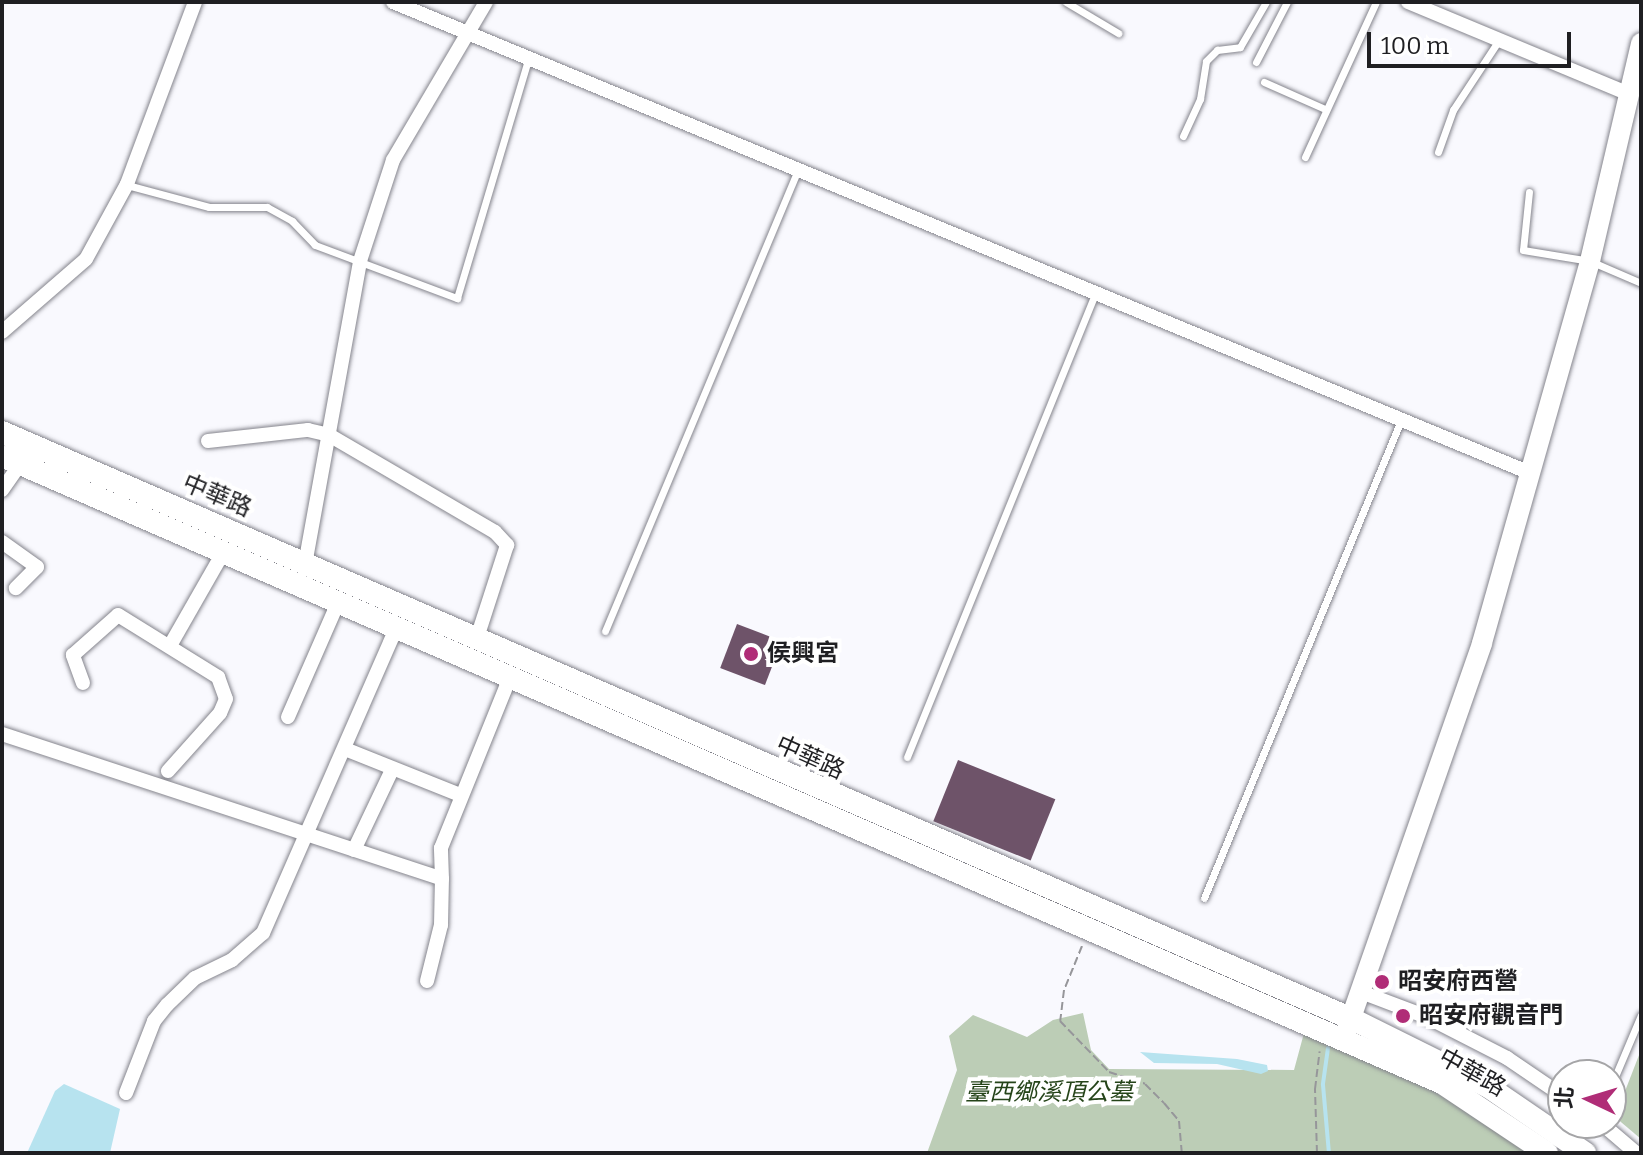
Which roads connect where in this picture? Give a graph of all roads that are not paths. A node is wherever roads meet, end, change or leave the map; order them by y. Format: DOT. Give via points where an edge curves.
graph roads {
  1 [pos="195,2"];
  2 [pos="393,2"];
  3 [pos="486,2"];
  4 [pos="1066,2"];
  5 [pos="1266,2"];
  6 [pos="1287,2"];
  7 [pos="1376,2"];
  8 [pos="1408,2"];
  9 [pos="1118,33"];
  10 [pos="467,34"];
  11 [pos="1499,40"];
  12 [pos="1641,44"];
  13 [pos="528,60"];
  14 [pos="1256,62"];
  15 [pos="1264,82"];
  16 [pos="1629,94"];
  17 [pos="1325,109"];
  18 [pos="1183,136"];
  19 [pos="1438,152"];
  20 [pos="1305,157"];
  21 [pos="797,173"];
  22 [pos="127,184"];
  23 [pos="1529,192"];
  24 [pos="360,261"];
  25 [pos="1590,261"];
  26 [pos="1641,283"];
  27 [pos="1094,296"];
  28 [pos="2,332"];
  29 [pos="1401,420"];
  30 [pos="2,432"];
  31 [pos="329,435"];
  32 [pos="208,441"];
  33 [pos="11,460"];
  34 [pos="1530,473"];
  35 [pos="2,490"];
  36 [pos="2,542"];
  37 [pos="224,551"];
  38 [pos="304,573"];
  39 [pos="16,588"];
  40 [pos="339,600"];
  41 [pos="397,626"];
  42 [pos="605,631"];
  43 [pos="477,638"];
  44 [pos="171,644"];
  45 [pos="510,677"];
  46 [pos="83,683"];
  47 [pos="288,717"];
  48 [pos="2,734"];
  49 [pos="345,749"];
  50 [pos="907,757"];
  51 [pos="392,770"];
  52 [pos="168,771"];
  53 [pos="460,795"];
  54 [pos="308,835"];
  55 [pos="354,850"];
  56 [pos="442,879"];
  57 [pos="1204,898"];
  58 [pos="427,981"];
  59 [pos="1361,992"];
  60 [pos="1641,1015"];
  61 [pos="1352,1019"];
  62 [pos="1336,1037"];
  63 [pos="1622,1059"];
  64 [pos="1547,1085"];
  65 [pos="126,1093"];
  66 [pos="1620,1139"];
  67 [pos="1547,1153"];
  68 [pos="1585,1153"];
  69 [pos="1636,1153"];
  1 -- 22 [label="street"];
  2 -- 10 [label="street"];
  3 -- 10 [label="street"];
  4 -- 9 [label="lane"];
  5 -- 18 [label="lane" via="1240,47 1217,50 1206,61 1200,99"];
  6 -- 14 [label="lane"];
  7 -- 17 [label="lane"];
  8 -- 11 [label="street"];
  10 -- 13 [label="street"];
  10 -- 24 [label="street" via="393,160"];
  11 -- 16 [label="street"];
  11 -- 19 [label="lane" via="1453,110"];
  12 -- 16 [label="street"];
  13 -- 21 [label="street"];
  13 -- 24 [label="lane" via="457,298"];
  15 -- 17 [label="lane"];
  16 -- 25 [label="street"];
  17 -- 20 [label="lane"];
  21 -- 27 [label="street"];
  21 -- 42 [label="lane"];
  22 -- 24 [label="lane" via="209,207 267,207 292,221 315,245"];
  22 -- 28 [label="street" via="86,259"];
  23 -- 25 [label="lane" via="1523,250"];
  24 -- 31 [label="street"];
  25 -- 26 [label="lane"];
  25 -- 34 [label="street"];
  27 -- 29 [label="street"];
  27 -- 50 [label="lane"];
  29 -- 34 [label="street"];
  29 -- 57 [label="lane"];
  30 -- 38 [label="main road, 中華路"];
  31 -- 32 [label="street" via="308,430"];
  31 -- 38 [label="street"];
  31 -- 43 [label="street" via="495,532 507,545"];
  33 -- 35 [label="street"];
  33 -- 37 [label="main road, 中華路"];
  34 -- 59 [label="street" via="1482,643"];
  36 -- 39 [label="street" via="37,567"];
  37 -- 38 [label="main road, 中華路"];
  37 -- 44 [label="street"];
  38 -- 40 [label="main road, 中華路"];
  38 -- 43 [label="main road, 中華路"];
  40 -- 41 [label="main road, 中華路"];
  40 -- 47 [label="street"];
  41 -- 45 [label="main road, 中華路"];
  41 -- 49 [label="street"];
  43 -- 61 [label="main road, 中華路"];
  44 -- 46 [label="street" via="118,615 73,655"];
  44 -- 52 [label="street" via="218,677 226,699 220,713"];
  45 -- 53 [label="street"];
  45 -- 62 [label="main road, 中華路"];
  48 -- 54 [label="street"];
  49 -- 51 [label="street"];
  49 -- 54 [label="street"];
  51 -- 53 [label="street"];
  51 -- 55 [label="street"];
  53 -- 56 [label="street" via="441,848"];
  54 -- 55 [label="street"];
  54 -- 65 [label="street" via="263,933 232,960 195,978 167,1005 154,1021"];
  55 -- 56 [label="street"];
  56 -- 58 [label="street" via="441,925"];
  59 -- 61 [label="street"];
  59 -- 64 [label="street" via="1427,1017"];
  60 -- 63 [label="lane"];
  61 -- 62 [label="street"];
  61 -- 68 [label="main road, 中華路" via="1487,1086"];
  62 -- 67 [label="main road, 中華路" via="1442,1083"];
  66 -- 69 [label="street"];
}
